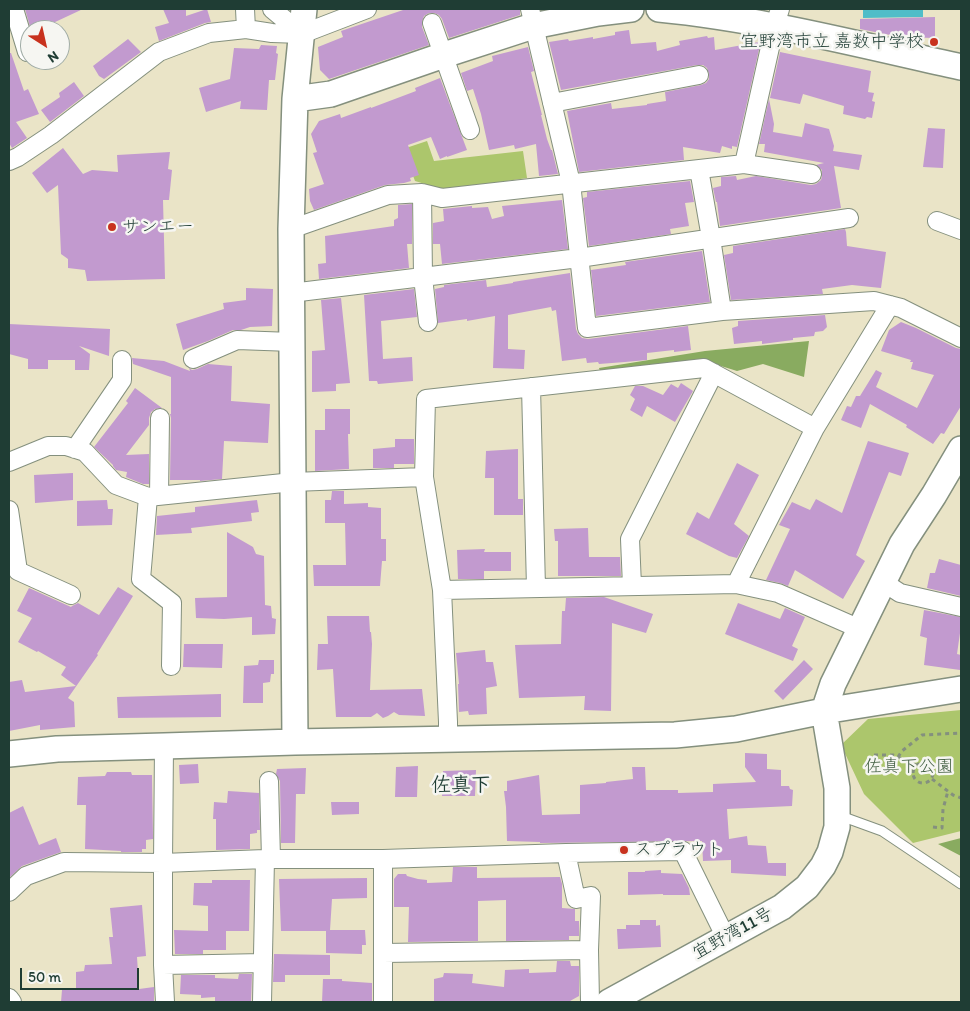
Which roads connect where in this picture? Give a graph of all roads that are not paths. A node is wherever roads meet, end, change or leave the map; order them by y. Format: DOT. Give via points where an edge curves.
graph roads {
  1 [pos="14,9"];
  2 [pos="245,9"];
  3 [pos="272,9"];
  4 [pos="304,9"];
  5 [pos="367,9"];
  6 [pos="631,9"];
  7 [pos="659,9"];
  8 [pos="777,17"];
  9 [pos="532,18"];
  10 [pos="432,23"];
  11 [pos="20,29"];
  12 [pos="246,29"];
  13 [pos="302,34"];
  14 [pos="444,55"];
  15 [pos="961,67"];
  16 [pos="699,75"];
  17 [pos="295,99"];
  18 [pos="552,103"];
  19 [pos="470,130"];
  20 [pos="9,161"];
  21 [pos="744,164"];
  22 [pos="699,168"];
  23 [pos="812,174"];
  24 [pos="571,183"];
  25 [pos="422,193"];
  26 [pos="849,218"];
  27 [pos="937,221"];
  28 [pos="291,229"];
  29 [pos="961,230"];
  30 [pos="711,238"];
  31 [pos="579,258"];
  32 [pos="423,277"];
  33 [pos="291,293"];
  34 [pos="890,305"];
  35 [pos="722,311"];
  36 [pos="428,322"];
  37 [pos="961,338"];
  38 [pos="292,342"];
  39 [pos="193,359"];
  40 [pos="122,360"];
  41 [pos="714,373"];
  42 [pos="531,387"];
  43 [pos="160,418"];
  44 [pos="815,428"];
  45 [pos="75,449"];
  46 [pos="961,449"];
  47 [pos="9,462"];
  48 [pos="424,477"];
  49 [pos="293,482"];
  50 [pos="153,496"];
  51 [pos="9,510"];
  52 [pos="883,582"];
  53 [pos="736,584"];
  54 [pos="632,586"];
  55 [pos="536,588"];
  56 [pos="442,590"];
  57 [pos="71,595"];
  58 [pos="961,607"];
  59 [pos="860,629"];
  60 [pos="170,666"];
  61 [pos="961,689"];
  62 [pos="824,711"];
  63 [pos="448,739"];
  64 [pos="295,742"];
  65 [pos="164,746"];
  66 [pos="9,754"];
  67 [pos="269,781"];
  68 [pos="838,815"];
  69 [pos="566,854"];
  70 [pos="268,859"];
  71 [pos="383,859"];
  72 [pos="163,863"];
  73 [pos="961,884"];
  74 [pos="9,892"];
  75 [pos="726,938"];
  76 [pos="589,950"];
  77 [pos="383,953"];
  78 [pos="263,963"];
  79 [pos="163,965"];
  80 [pos="9,998"];
  81 [pos="12,1002"];
  82 [pos="165,1002"];
  83 [pos="262,1002"];
  84 [pos="383,1002"];
  85 [pos="590,1002"];
  86 [pos="608,1002"];
  1 -- 11 [label="street"];
  2 -- 12 [label="street"];
  3 -- 13 [label="street"];
  4 -- 13 [label="street"];
  5 -- 13 [label="street"];
  6 -- 9 [label="street"];
  7 -- 8 [label="street"];
  8 -- 15 [label="street"];
  8 -- 21 [label="street"];
  9 -- 14 [label="street"];
  9 -- 18 [label="street"];
  10 -- 14 [label="street"];
  12 -- 13 [label="street"];
  12 -- 20 [label="street" via="209,33 159,52 51,135"];
  13 -- 17 [label="street"];
  14 -- 17 [label="street" via="332,94"];
  14 -- 19 [label="street"];
  16 -- 18 [label="street"];
  17 -- 28 [label="street"];
  18 -- 24 [label="street"];
  21 -- 22 [label="street"];
  21 -- 23 [label="street"];
  22 -- 24 [label="street"];
  22 -- 30 [label="street"];
  24 -- 25 [label="street" via="442,198"];
  24 -- 31 [label="street"];
  25 -- 28 [label="street" via="388,195"];
  25 -- 32 [label="street"];
  26 -- 30 [label="street"];
  27 -- 29 [label="street"];
  28 -- 33 [label="street"];
  30 -- 31 [label="street"];
  30 -- 35 [label="street"];
  31 -- 32 [label="street"];
  31 -- 35 [label="street" via="587,328"];
  32 -- 33 [label="street"];
  32 -- 36 [label="street"];
  33 -- 38 [label="street"];
  34 -- 35 [label="street" via="874,301"];
  34 -- 37 [label="street"];
  34 -- 44 [label="street"];
  38 -- 39 [label="street" via="237,340"];
  38 -- 49 [label="street"];
  40 -- 45 [label="street" via="122,380"];
  41 -- 42 [label="street" via="704,368"];
  41 -- 44 [label="street"];
  41 -- 54 [label="street" via="630,539"];
  42 -- 48 [label="street" via="426,399"];
  42 -- 55 [label="street"];
  43 -- 50 [label="street"];
  44 -- 53 [label="street"];
  45 -- 47 [label="street" via="48,446"];
  45 -- 50 [label="street" via="85,452 116,484"];
  46 -- 52 [label="street" via="902,544"];
  48 -- 49 [label="street"];
  48 -- 56 [label="street"];
  49 -- 50 [label="street"];
  49 -- 64 [label="street"];
  50 -- 60 [label="street" via="141,579 172,603"];
  51 -- 57 [label="street" via="18,571"];
  52 -- 58 [label="street" via="900,593"];
  52 -- 59 [label="street"];
  53 -- 54 [label="street"];
  53 -- 59 [label="street" via="778,594"];
  54 -- 55 [label="street"];
  55 -- 56 [label="street"];
  56 -- 63 [label="street"];
  59 -- 62 [label="street" via="833,684"];
  61 -- 62 [label="street"];
  62 -- 63 [label="street" via="736,729 675,735"];
  62 -- 68 [label="street, 宜野湾11号" via="838,788"];
  63 -- 64 [label="street"];
  64 -- 65 [label="street"];
  65 -- 66 [label="street" via="57,748"];
  65 -- 72 [label="street"];
  67 -- 70 [label="street"];
  68 -- 73 [label="lane" via="882,831"];
  68 -- 75 [label="street, 宜野湾11号" via="834,841 823,866 807,887 782,908"];
  69 -- 71 [label="street"];
  69 -- 75 [label="street" via="683,852"];
  69 -- 76 [label="street" via="576,899 592,896"];
  70 -- 71 [label="street"];
  70 -- 72 [label="street"];
  70 -- 78 [label="street"];
  71 -- 77 [label="street"];
  72 -- 74 [label="street" via="64,862 26,876"];
  72 -- 79 [label="street"];
  75 -- 86 [label="street, 宜野湾11号"];
  76 -- 77 [label="street"];
  76 -- 85 [label="street"];
  77 -- 84 [label="street"];
  78 -- 79 [label="street"];
  78 -- 83 [label="street"];
  79 -- 82 [label="street"];
  80 -- 81 [label="street"];
}
